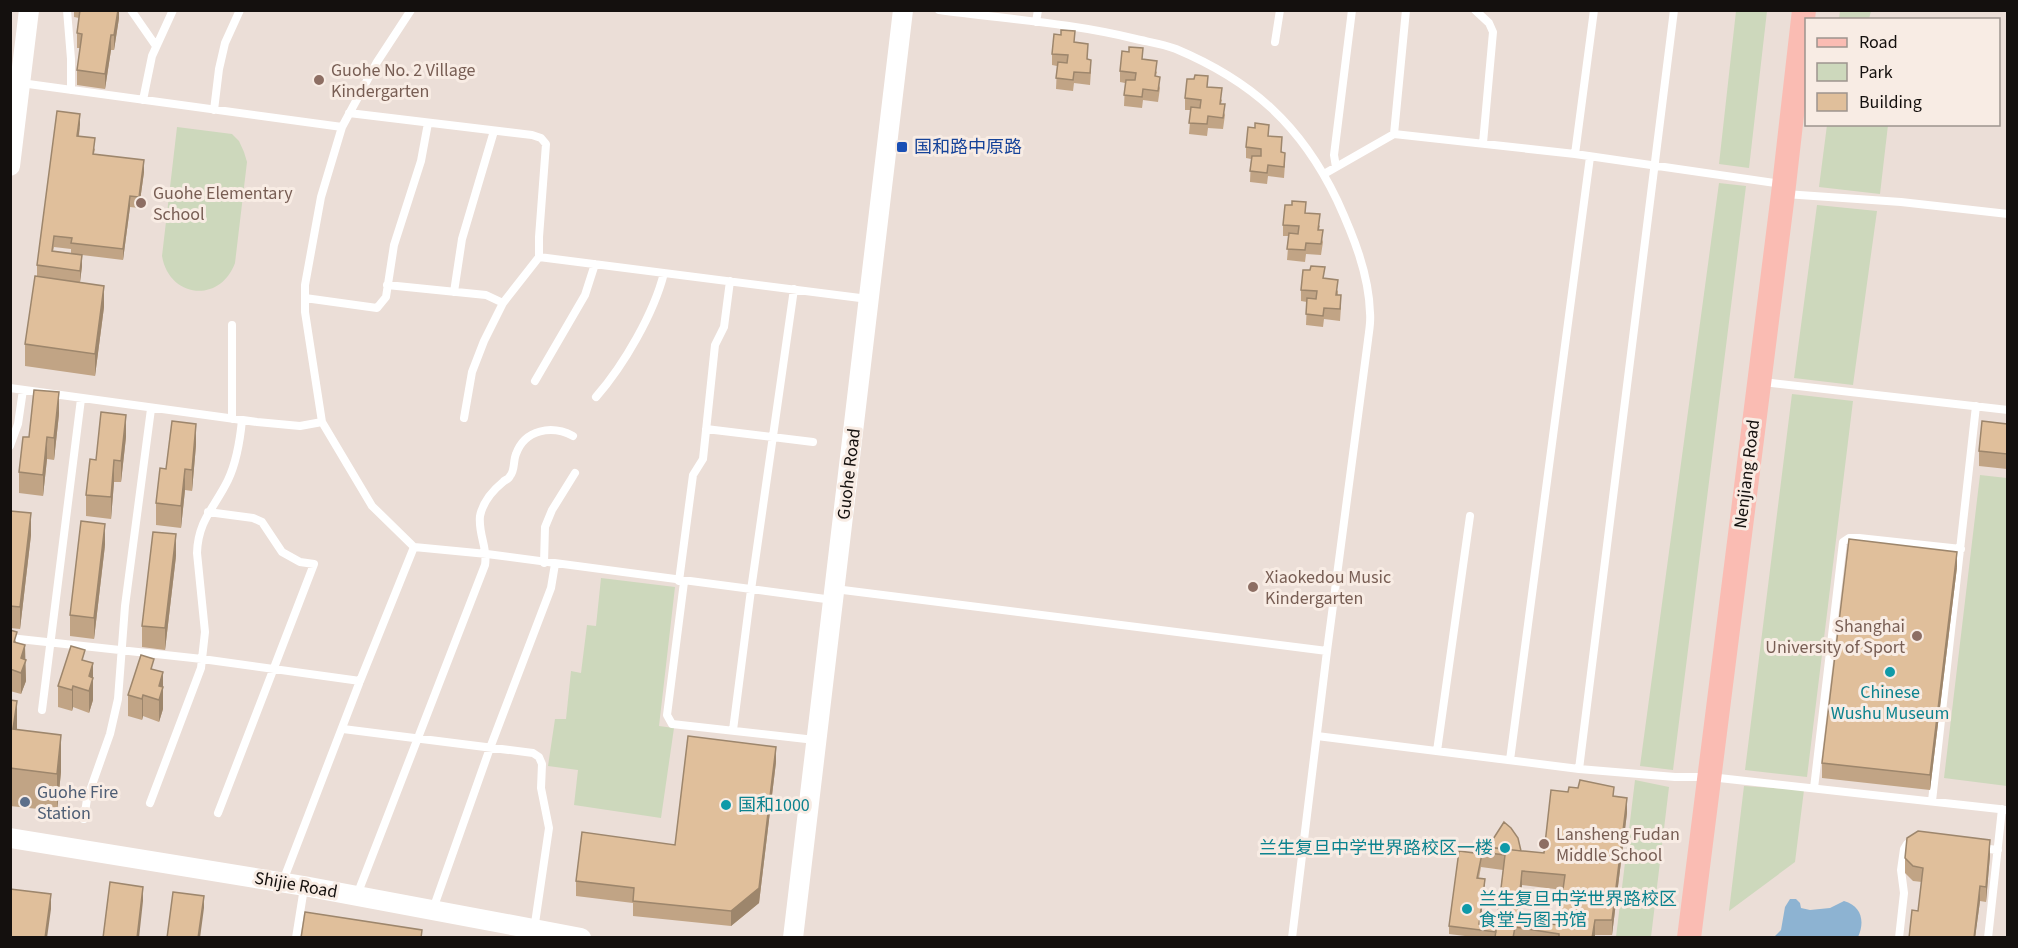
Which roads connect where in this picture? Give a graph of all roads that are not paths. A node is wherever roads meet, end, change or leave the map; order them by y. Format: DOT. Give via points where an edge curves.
graph roads {
  1 [pos="29,10"];
  2 [pos="67,10"];
  3 [pos="131,10"];
  4 [pos="173,10"];
  5 [pos="240,10"];
  6 [pos="411,10"];
  7 [pos="903,10"];
  8 [pos="939,10"];
  9 [pos="1038,10"];
  10 [pos="1280,10"];
  11 [pos="1352,10"];
  12 [pos="1406,10"];
  13 [pos="1475,10"];
  14 [pos="1594,10"];
  15 [pos="1674,10"];
  16 [pos="1804,10"];
  17 [pos="1036,22"];
  18 [pos="1275,42"];
  19 [pos="156,46"];
  20 [pos="17,71"];
  21 [pos="71,90"];
  22 [pos="143,100"];
  23 [pos="214,110"];
  24 [pos="349,113"];
  25 [pos="428,123"];
  26 [pos="342,127"];
  27 [pos="494,130"];
  28 [pos="1395,134"];
  29 [pos="1483,143"];
  30 [pos="1575,154"];
  31 [pos="1590,157"];
  32 [pos="10,166"];
  33 [pos="1655,166"];
  34 [pos="1336,167"];
  35 [pos="1324,174"];
  36 [pos="1784,189"];
  37 [pos="2007,214"];
  38 [pos="539,257"];
  39 [pos="595,264"];
  40 [pos="664,273"];
  41 [pos="729,281"];
  42 [pos="387,285"];
  43 [pos="794,289"];
  44 [pos="454,292"];
  45 [pos="305,298"];
  46 [pos="869,299"];
  47 [pos="503,303"];
  48 [pos="232,325"];
  49 [pos="535,381"];
  50 [pos="1758,381"];
  51 [pos="10,388"];
  52 [pos="23,390"];
  53 [pos="596,397"];
  54 [pos="81,399"];
  55 [pos="1976,406"];
  56 [pos="151,409"];
  57 [pos="2007,410"];
  58 [pos="464,418"];
  59 [pos="232,419"];
  60 [pos="242,420"];
  61 [pos="322,422"];
  62 [pos="706,429"];
  63 [pos="573,436"];
  64 [pos="772,438"];
  65 [pos="813,442"];
  66 [pos="10,446"];
  67 [pos="575,473"];
  68 [pos="208,512"];
  69 [pos="1470,516"];
  70 [pos="414,547"];
  71 [pos="1961,549"];
  72 [pos="487,554"];
  73 [pos="544,563"];
  74 [pos="555,564"];
  75 [pos="682,581"];
  76 [pos="751,590"];
  77 [pos="835,595"];
  78 [pos="10,638"];
  79 [pos="51,642"];
  80 [pos="121,651"];
  81 [pos="1327,651"];
  82 [pos="202,659"];
  83 [pos="274,669"];
  84 [pos="360,681"];
  85 [pos="42,710"];
  86 [pos="343,729"];
  87 [pos="733,730"];
  88 [pos="1317,735"];
  89 [pos="417,738"];
  90 [pos="817,741"];
  91 [pos="490,748"];
  92 [pos="1437,751"];
  93 [pos="1510,760"];
  94 [pos="1580,769"];
  95 [pos="1710,777"];
  96 [pos="1814,788"];
  97 [pos="1932,801"];
  98 [pos="150,803"];
  99 [pos="2005,809"];
  100 [pos="219,813"];
  101 [pos="84,819"];
  102 [pos="10,838"];
  103 [pos="1921,841"];
  104 [pos="1976,847"];
  105 [pos="1998,850"];
  106 [pos="282,883"];
  107 [pos="304,886"];
  108 [pos="356,896"];
  109 [pos="432,911"];
  110 [pos="534,930"];
  111 [pos="296,938"];
  112 [pos="581,938"];
  113 [pos="793,938"];
  114 [pos="1292,938"];
  115 [pos="1689,938"];
  116 [pos="1899,938"];
  117 [pos="1988,938"];
  1 -- 20 [label="street"];
  2 -- 21 [label="lane"];
  3 -- 19 [label="lane"];
  4 -- 19 [label="lane"];
  5 -- 23 [label="lane" via="225,43"];
  6 -- 24 [label="lane"];
  7 -- 46 [label="street, Guohe Road"];
  8 -- 17 [label="lane"];
  9 -- 17 [label="lane"];
  10 -- 18 [label="lane"];
  11 -- 34 [label="lane" via="1334,155"];
  12 -- 28 [label="lane"];
  13 -- 29 [label="lane" via="1489,23 1493,33"];
  14 -- 30 [label="lane"];
  15 -- 33 [label="lane"];
  16 -- 36 [label="main road, Nenjiang Road"];
  17 -- 35 [label="lane" via="1101,30 1174,48 1227,74 1263,100 1307,147"];
  19 -- 22 [label="lane"];
  20 -- 21 [label="lane"];
  20 -- 32 [label="street"];
  21 -- 22 [label="lane"];
  22 -- 23 [label="lane"];
  23 -- 26 [label="lane"];
  24 -- 25 [label="lane"];
  24 -- 26 [label="lane"];
  25 -- 27 [label="lane"];
  25 -- 42 [label="lane" via="421,161 394,245"];
  26 -- 45 [label="lane" via="321,197"];
  27 -- 38 [label="lane" via="532,135 546,144"];
  27 -- 44 [label="lane" via="462,239"];
  28 -- 29 [label="lane"];
  28 -- 34 [label="lane"];
  29 -- 30 [label="lane"];
  30 -- 31 [label="lane"];
  31 -- 33 [label="lane"];
  31 -- 93 [label="lane"];
  33 -- 36 [label="lane"];
  33 -- 94 [label="lane"];
  34 -- 35 [label="lane"];
  35 -- 81 [label="lane" via="1348,224 1370,312"];
  36 -- 37 [label="lane"];
  36 -- 50 [label="main road, Nenjiang Road"];
  38 -- 39 [label="lane"];
  38 -- 47 [label="lane"];
  39 -- 40 [label="lane"];
  39 -- 49 [label="lane" via="585,295"];
  40 -- 41 [label="lane"];
  40 -- 53 [label="lane" via="648,317"];
  41 -- 43 [label="lane"];
  41 -- 62 [label="lane" via="724,327 715,345"];
  42 -- 44 [label="lane"];
  42 -- 45 [label="lane" via="386,297 377,308"];
  43 -- 46 [label="lane"];
  43 -- 64 [label="lane"];
  44 -- 47 [label="lane" via="486,295"];
  45 -- 61 [label="lane"];
  46 -- 77 [label="street, Guohe Road"];
  47 -- 58 [label="lane" via="472,372"];
  48 -- 59 [label="lane"];
  50 -- 55 [label="lane"];
  50 -- 95 [label="main road, Nenjiang Road"];
  51 -- 52 [label="lane"];
  52 -- 54 [label="lane"];
  52 -- 66 [label="lane"];
  54 -- 56 [label="lane"];
  54 -- 79 [label="lane"];
  55 -- 57 [label="lane"];
  55 -- 71 [label="lane"];
  56 -- 59 [label="lane"];
  56 -- 80 [label="lane"];
  59 -- 60 [label="lane"];
  60 -- 61 [label="lane" via="300,426"];
  60 -- 68 [label="lane" via="233,468"];
  61 -- 70 [label="lane" via="372,506"];
  62 -- 64 [label="lane"];
  62 -- 75 [label="lane" via="703,459 693,475"];
  63 -- 72 [label="lane" via="549,429 538,431 521,444 510,476 485,500 480,515"];
  64 -- 65 [label="lane"];
  64 -- 76 [label="lane"];
  67 -- 73 [label="lane" via="545,527"];
  68 -- 82 [label="lane" via="197,540 205,632"];
  68 -- 83 [label="lane" via="262,522 282,552 300,562 314,564"];
  69 -- 92 [label="lane"];
  70 -- 72 [label="lane"];
  70 -- 84 [label="lane"];
  71 -- 96 [label="lane" via="1859,538 1843,542"];
  71 -- 97 [label="lane"];
  72 -- 73 [label="lane"];
  72 -- 89 [label="lane"];
  73 -- 74 [label="lane"];
  74 -- 75 [label="lane"];
  74 -- 91 [label="lane" via="551,588"];
  75 -- 76 [label="lane"];
  75 -- 87 [label="lane" via="669,721"];
  76 -- 77 [label="lane"];
  76 -- 87 [label="lane"];
  77 -- 81 [label="lane"];
  77 -- 90 [label="street, Guohe Road"];
  78 -- 79 [label="lane"];
  79 -- 80 [label="lane"];
  79 -- 85 [label="lane"];
  80 -- 82 [label="lane"];
  80 -- 101 [label="lane" via="114,720"];
  81 -- 88 [label="lane"];
  82 -- 83 [label="lane"];
  82 -- 98 [label="lane"];
  83 -- 84 [label="lane"];
  83 -- 100 [label="lane"];
  84 -- 86 [label="lane"];
  86 -- 89 [label="lane"];
  86 -- 106 [label="lane"];
  87 -- 90 [label="lane"];
  88 -- 92 [label="lane"];
  88 -- 114 [label="lane"];
  89 -- 91 [label="lane"];
  89 -- 108 [label="lane"];
  90 -- 113 [label="street, Guohe Road"];
  91 -- 109 [label="lane"];
  91 -- 110 [label="lane" via="533,753 542,764 541,788 549,828"];
  92 -- 93 [label="lane"];
  93 -- 94 [label="lane"];
  94 -- 95 [label="lane"];
  95 -- 96 [label="lane"];
  95 -- 115 [label="main road, Nenjiang Road"];
  96 -- 97 [label="lane"];
  97 -- 99 [label="lane"];
  99 -- 105 [label="lane"];
  102 -- 106 [label="street, Shijie Road"];
  103 -- 116 [label="lane" via="1906,844 1904,849"];
  104 -- 105 [label="lane"];
  105 -- 117 [label="lane"];
  106 -- 107 [label="street, Shijie Road"];
  107 -- 108 [label="street, Shijie Road"];
  107 -- 111 [label="lane"];
  108 -- 109 [label="street, Shijie Road"];
  109 -- 110 [label="street, Shijie Road"];
  110 -- 112 [label="street, Shijie Road"];
}
